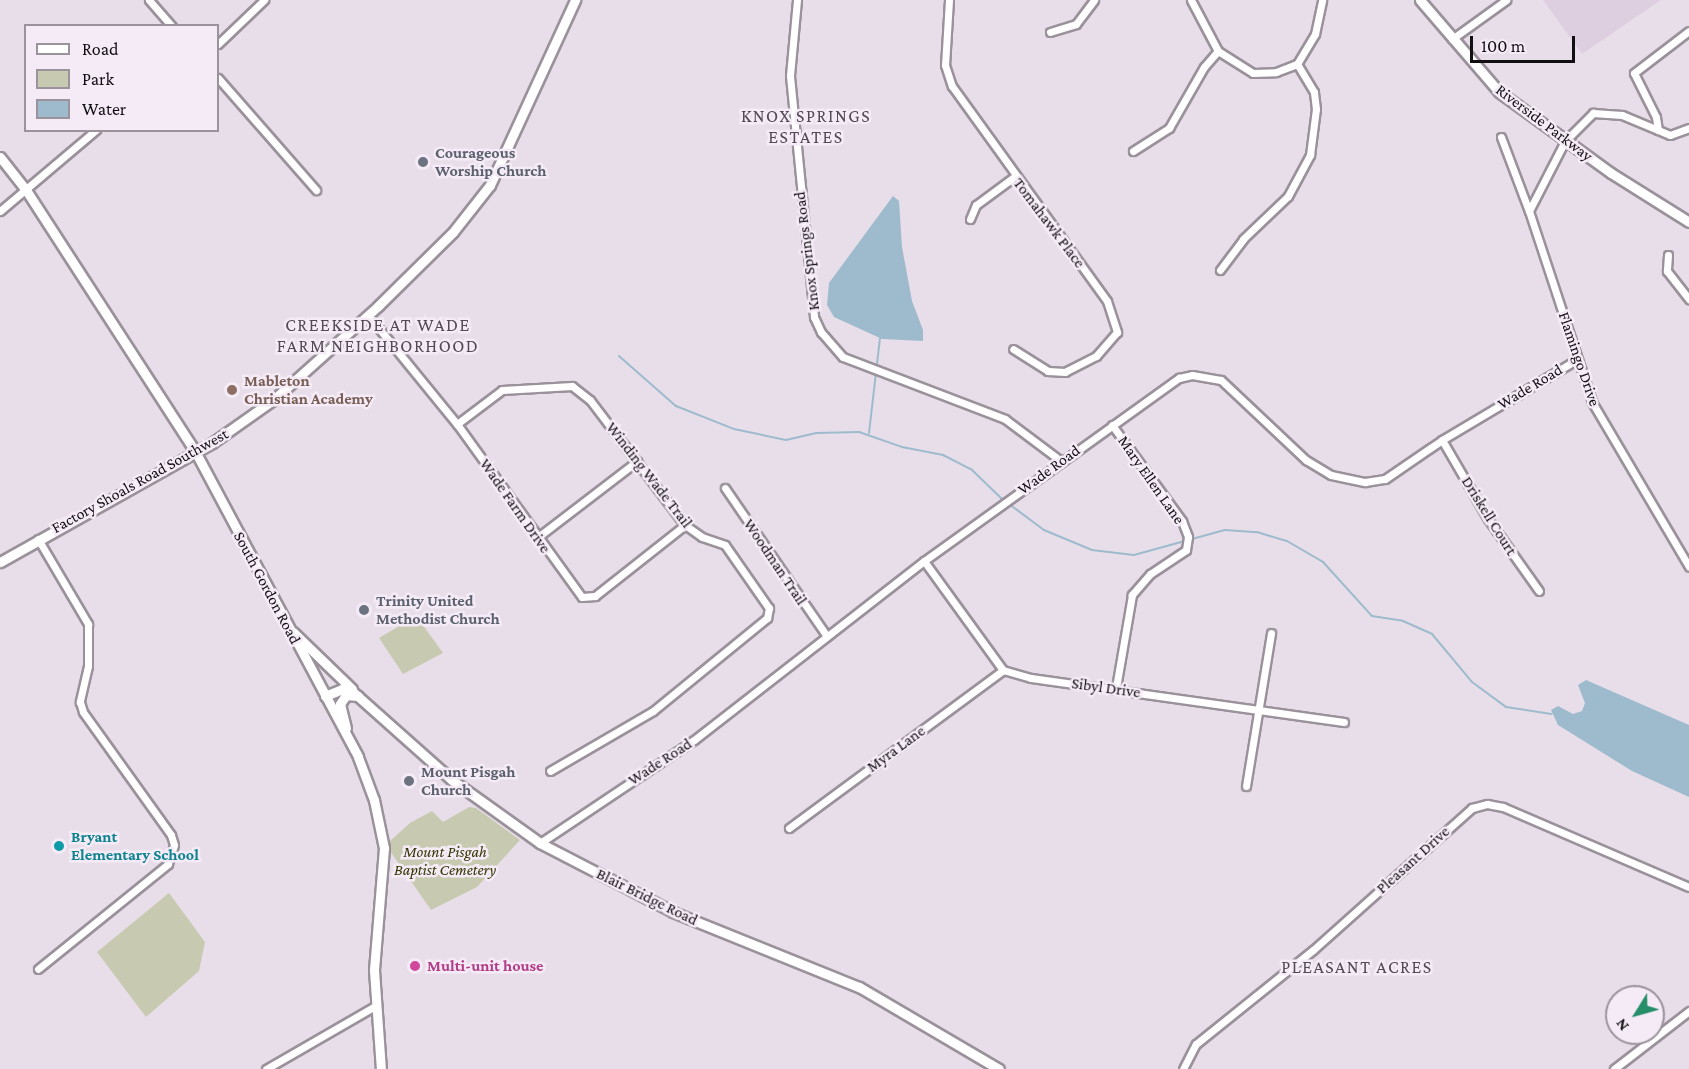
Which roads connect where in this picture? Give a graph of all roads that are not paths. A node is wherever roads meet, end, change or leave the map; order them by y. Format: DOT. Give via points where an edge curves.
graph roads {
  1 [pos="149,0"];
  2 [pos="264,0"];
  3 [pos="575,0"];
  4 [pos="797,0"];
  5 [pos="949,0"];
  6 [pos="1094,0"];
  7 [pos="1191,0"];
  8 [pos="1323,0"];
  9 [pos="1420,0"];
  10 [pos="1506,0"];
  11 [pos="170,24"];
  12 [pos="1689,30"];
  13 [pos="1050,32"];
  14 [pos="1452,39"];
  15 [pos="219,43"];
  16 [pos="1218,51"];
  17 [pos="1297,64"];
  18 [pos="219,79"];
  19 [pos="1689,128"];
  20 [pos="1658,130"];
  21 [pos="94,132"];
  22 [pos="1501,137"];
  23 [pos="1565,141"];
  24 [pos="1133,151"];
  25 [pos="0,157"];
  26 [pos="1014,177"];
  27 [pos="26,190"];
  28 [pos="316,190"];
  29 [pos="0,211"];
  30 [pos="1529,211"];
  31 [pos="970,219"];
  32 [pos="1689,222"];
  33 [pos="1668,255"];
  34 [pos="1220,270"];
  35 [pos="1689,299"];
  36 [pos="368,315"];
  37 [pos="1013,349"];
  38 [pos="1578,359"];
  39 [pos="457,424"];
  40 [pos="1112,425"];
  41 [pos="1442,440"];
  42 [pos="196,453"];
  43 [pos="637,461"];
  44 [pos="1061,461"];
  45 [pos="725,488"];
  46 [pos="685,525"];
  47 [pos="538,537"];
  48 [pos="38,539"];
  49 [pos="924,561"];
  50 [pos="0,562"];
  51 [pos="1689,567"];
  52 [pos="1539,591"];
  53 [pos="284,623"];
  54 [pos="1271,633"];
  55 [pos="826,635"];
  56 [pos="1003,670"];
  57 [pos="1116,687"];
  58 [pos="325,696"];
  59 [pos="360,697"];
  60 [pos="1258,712"];
  61 [pos="1344,722"];
  62 [pos="346,732"];
  63 [pos="550,771"];
  64 [pos="1246,786"];
  65 [pos="789,828"];
  66 [pos="540,843"];
  67 [pos="1689,886"];
  68 [pos="38,969"];
  69 [pos="375,1006"];
  70 [pos="1689,1011"];
  71 [pos="266,1069"];
  72 [pos="381,1069"];
  73 [pos="999,1069"];
  74 [pos="1183,1069"];
  75 [pos="1614,1069"];
  1 -- 11 [label="street"];
  2 -- 15 [label="street"];
  3 -- 36 [label="street, Factory Shoals Road Southwest" via="489,185 453,232"];
  4 -- 44 [label="street, Knox Springs Road" via="790,76 814,317 821,332 843,357 1005,419"];
  5 -- 26 [label="street, Tomahawk Place" via="945,65 952,86"];
  6 -- 13 [label="street" via="1076,24"];
  7 -- 16 [label="street"];
  8 -- 17 [label="street" via="1315,34"];
  9 -- 14 [label="street, Riverside Parkway"];
  10 -- 14 [label="street"];
  12 -- 20 [label="street" via="1634,73 1656,117"];
  14 -- 23 [label="street, Riverside Parkway" via="1499,92"];
  16 -- 17 [label="street" via="1253,73 1276,72"];
  16 -- 24 [label="street" via="1204,67 1169,128"];
  17 -- 34 [label="street" via="1314,92 1316,109 1310,155 1288,196 1243,239"];
  18 -- 28 [label="street"];
  19 -- 20 [label="street" via="1670,135"];
  20 -- 23 [label="street" via="1603,111 1590,115"];
  21 -- 27 [label="street"];
  22 -- 30 [label="street, Flamingo Drive"];
  23 -- 30 [label="street"];
  23 -- 32 [label="street, Riverside Parkway"];
  25 -- 27 [label="street, South Gordon Road"];
  26 -- 31 [label="street" via="976,205"];
  26 -- 37 [label="street, Tomahawk Place" via="1107,301 1117,332 1096,356 1065,372 1048,370"];
  27 -- 29 [label="street"];
  27 -- 42 [label="street, South Gordon Road"];
  30 -- 38 [label="street, Flamingo Drive"];
  33 -- 35 [label="street" via="1667,271"];
  36 -- 39 [label="street, Wade Farm Drive"];
  36 -- 42 [label="street, Factory Shoals Road Southwest" via="273,400"];
  38 -- 41 [label="street, Wade Road"];
  38 -- 51 [label="street, Flamingo Drive" via="1592,402"];
  39 -- 43 [label="street, Winding Wade Trail" via="502,390 572,386 590,400"];
  39 -- 47 [label="street, Wade Farm Drive"];
  40 -- 41 [label="street, Wade Road" via="1167,384 1192,375 1227,384 1290,449 1331,475 1350,480 1385,478"];
  40 -- 44 [label="street, Wade Road"];
  40 -- 57 [label="street, Mary Ellen Lane" via="1182,521 1188,537 1186,550 1150,574 1132,595"];
  41 -- 52 [label="street, Driskell Court" via="1488,519"];
  42 -- 48 [label="street, Factory Shoals Road Southwest"];
  42 -- 53 [label="street, South Gordon Road"];
  43 -- 46 [label="street, Winding Wade Trail"];
  43 -- 47 [label="street"];
  44 -- 49 [label="street, Wade Road"];
  45 -- 55 [label="street, Woodman Trail"];
  46 -- 47 [label="street, Wade Farm Drive" via="594,596 582,597"];
  46 -- 63 [label="street, Winding Wade Trail" via="702,537 725,545 769,608 767,618 653,711"];
  48 -- 50 [label="street, Factory Shoals Road Southwest"];
  48 -- 68 [label="street" via="88,624 88,666 80,702 83,712 171,835 174,845 168,864"];
  49 -- 55 [label="street, Wade Road"];
  49 -- 56 [label="street"];
  53 -- 58 [label="street, South Gordon Road"];
  53 -- 59 [label="street, Blair Bridge Road"];
  54 -- 60 [label="street"];
  55 -- 66 [label="street, Wade Road" via="677,753"];
  56 -- 57 [label="street, Sibyl Drive" via="1030,678"];
  56 -- 65 [label="street, Myra Lane"];
  57 -- 60 [label="street, Sibyl Drive"];
  58 -- 59 [label="street" via="348,688"];
  58 -- 62 [label="street, South Gordon Road"];
  59 -- 62 [label="street" via="351,694 342,698"];
  59 -- 66 [label="street, Blair Bridge Road" via="452,780"];
  60 -- 61 [label="street, Sibyl Drive"];
  60 -- 64 [label="street"];
  62 -- 69 [label="street, South Gordon Road" via="374,800 384,848 374,969"];
  66 -- 73 [label="street, Blair Bridge Road" via="673,912 859,987"];
  67 -- 74 [label="street, Pleasant Drive" via="1503,807 1487,804 1472,808 1313,950 1196,1044"];
  69 -- 71 [label="street"];
  69 -- 72 [label="street, South Gordon Road"];
  70 -- 75 [label="street"];
}
